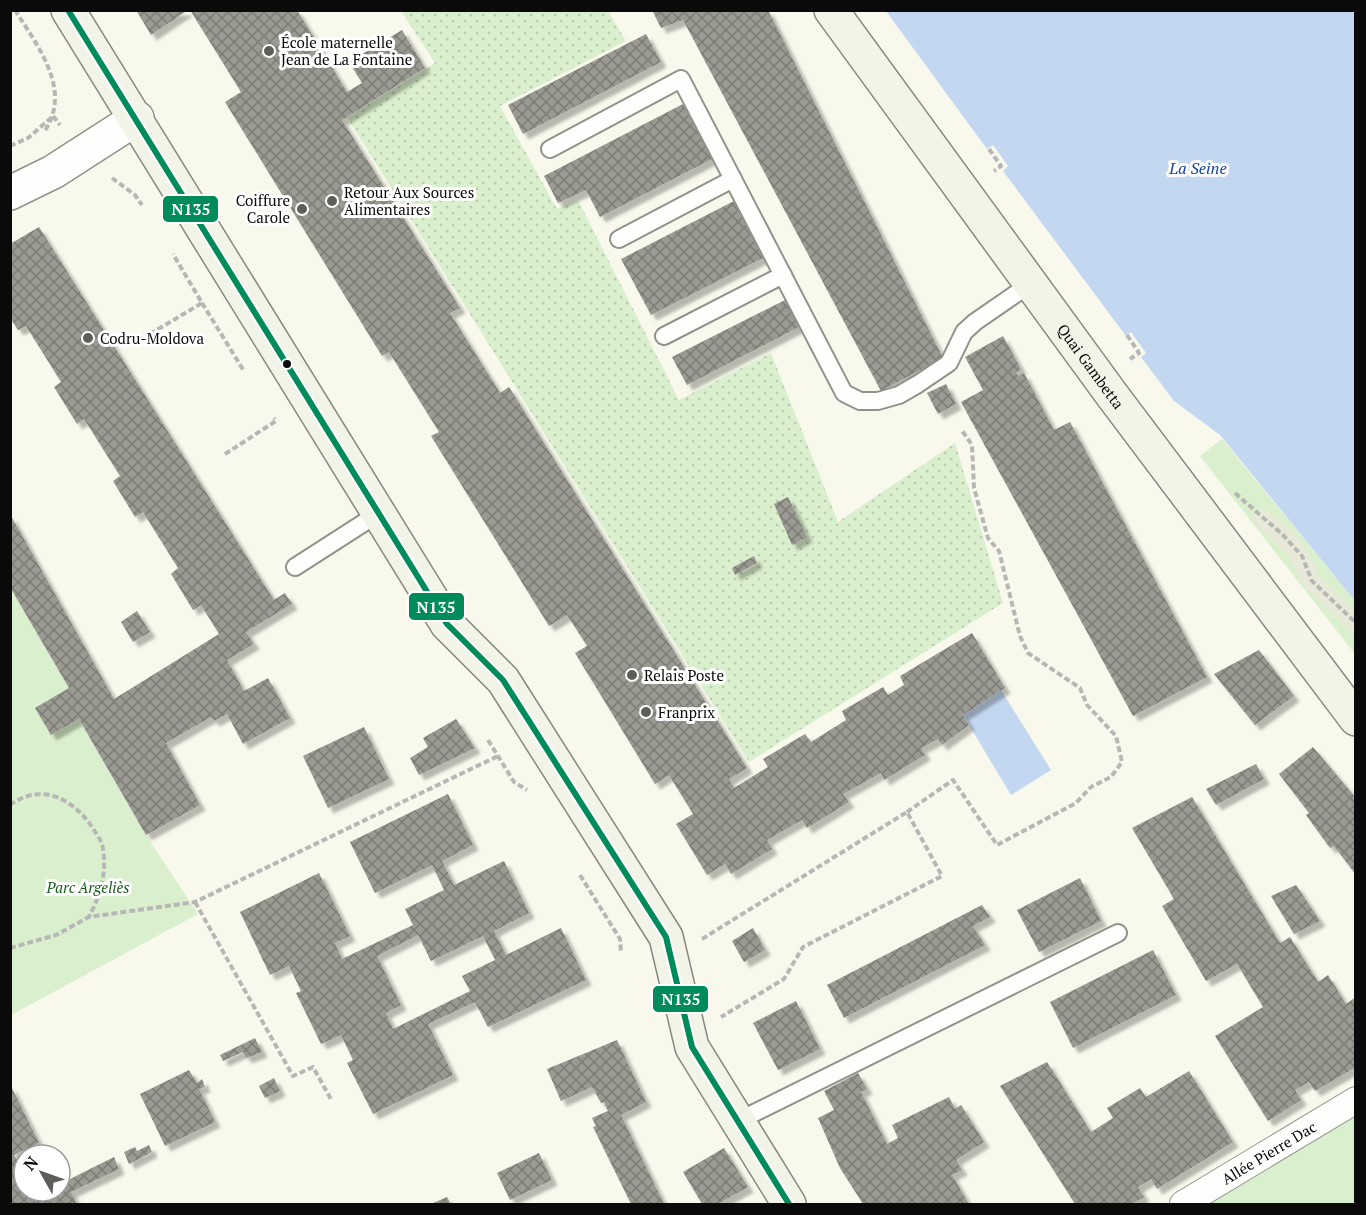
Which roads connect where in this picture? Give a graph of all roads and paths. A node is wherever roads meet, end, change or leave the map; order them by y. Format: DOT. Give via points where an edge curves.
graph roads {
  1 [pos="15,10"];
  2 [pos="68,10"];
  3 [pos="831,10"];
  4 [pos="137,118"];
  5 [pos="10,146"];
  6 [pos="550,149"];
  7 [pos="989,149"];
  8 [pos="80,155"];
  9 [pos="997,169"];
  10 [pos="734,179"];
  11 [pos="10,193"];
  12 [pos="147,211"];
  13 [pos="619,239"];
  14 [pos="173,251"];
  15 [pos="783,275"];
  16 [pos="1030,284"];
  17 [pos="202,303"];
  18 [pos="150,334"];
  19 [pos="1127,335"];
  20 [pos="664,336"];
  21 [pos="1129,360"];
  22 [pos="245,372"];
  23 [pos="270,411"];
  24 [pos="961,429"];
  25 [pos="225,454"];
  26 [pos="1233,492"];
  27 [pos="379,513"];
  28 [pos="295,567"];
  29 [pos="1356,623"];
  30 [pos="1356,719"];
  31 [pos="488,740"];
  32 [pos="498,756"];
  33 [pos="533,798"];
  34 [pos="10,805"];
  35 [pos="907,812"];
  36 [pos="576,869"];
  37 [pos="195,902"];
  38 [pos="89,917"];
  39 [pos="1118,933"];
  40 [pos="10,948"];
  41 [pos="621,953"];
  42 [pos="670,954"];
  43 [pos="690,1036"];
  44 [pos="1356,1100"];
  45 [pos="332,1101"];
  46 [pos="738,1121"];
  47 [pos="789,1204"];
  48 [pos="1183,1204"];
  1 -- 5 [label="path" via="49,64 54,84 53,116 28,138"];
  2 -- 4 [label="main road"];
  3 -- 16 [label="main road, Quai Gambetta"];
  4 -- 8 [label="street"];
  4 -- 27 [label="main road"];
  6 -- 10 [label="lane" via="681,79"];
  7 -- 9 [label="path" via="1001,166"];
  8 -- 11 [label="street"];
  8 -- 12 [label="path" via="93,181 109,177 117,181"];
  10 -- 13 [label="lane"];
  10 -- 15 [label="lane"];
  14 -- 17 [label="path"];
  15 -- 16 [label="lane" via="844,393 860,401 878,402 936,374 952,359 964,332"];
  15 -- 20 [label="lane"];
  16 -- 30 [label="main road, Quai Gambetta"];
  17 -- 18 [label="path"];
  17 -- 22 [label="path"];
  19 -- 21 [label="path" via="1139,353"];
  23 -- 25 [label="path" via="276,421"];
  24 -- 35 [label="path" via="972,445 974,488 988,538 999,551 1020,636 1029,653 1080,688 1087,705 1116,736 1122,762 1111,777 1091,788 1076,803 997,844 953,780"];
  26 -- 29 [label="path" via="1283,535 1302,556 1312,581"];
  27 -- 28 [label="lane"];
  27 -- 42 [label="main road" via="447,624 502,680 666,937"];
  31 -- 32 [label="path"];
  32 -- 33 [label="path" via="514,782 526,788"];
  32 -- 37 [label="path"];
  34 -- 38 [label="path" via="36,793 51,794 68,801 83,814 98,835 103,848 103,870 100,896"];
  35 -- 42 [label="path" via="707,936"];
  35 -- 43 [label="path" via="942,876 803,946 784,979"];
  36 -- 41 [label="path" via="620,939"];
  37 -- 38 [label="path"];
  37 -- 45 [label="path" via="293,1076 313,1067"];
  38 -- 40 [label="path" via="56,935"];
  39 -- 46 [label="lane"];
  42 -- 43 [label="main road"];
  43 -- 46 [label="main road" via="692,1047"];
  44 -- 48 [label="street, Allée Pierre Dac"];
  46 -- 47 [label="main road"];
}
